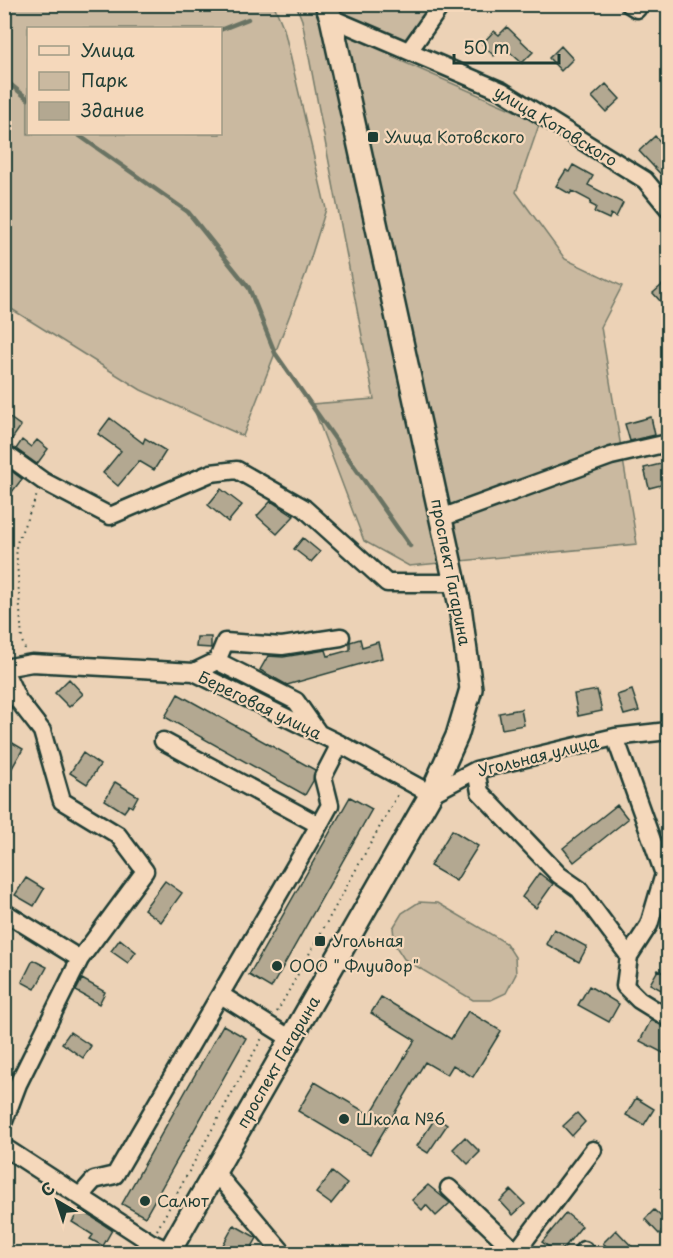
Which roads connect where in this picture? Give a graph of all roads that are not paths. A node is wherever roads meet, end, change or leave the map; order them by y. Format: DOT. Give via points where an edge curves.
graph roads {
  1 [pos="442,4"];
  2 [pos="328,11"];
  3 [pos="409,51"];
  4 [pos="669,208"];
  5 [pos="669,443"];
  6 [pos="4,453"];
  7 [pos="441,518"];
  8 [pos="455,583"];
  9 [pos="341,637"];
  10 [pos="217,660"];
  11 [pos="4,669"];
  12 [pos="194,672"];
  13 [pos="669,730"];
  14 [pos="319,734"];
  15 [pos="615,736"];
  16 [pos="163,741"];
  17 [pos="340,744"];
  18 [pos="476,770"];
  19 [pos="431,794"];
  20 [pos="319,825"];
  21 [pos="4,912"];
  22 [pos="629,956"];
  23 [pos="80,959"];
  24 [pos="221,994"];
  25 [pos="669,1018"];
  26 [pos="291,1039"];
  27 [pos="4,1121"];
  28 [pos="4,1147"];
  29 [pos="593,1150"];
  30 [pos="215,1172"];
  31 [pos="449,1188"];
  32 [pos="80,1196"];
  33 [pos="269,1247"];
  34 [pos="168,1252"];
  35 [pos="517,1253"];
  36 [pos="284,1254"];
  37 [pos="581,1254"];
  38 [pos="588,1254"];
  1 -- 3 [label="street"];
  2 -- 3 [label="street, улица Котовского"];
  2 -- 7 [label="main road, проспект Гагарина"];
  3 -- 4 [label="street, улица Котовского" via="502,91 645,180"];
  5 -- 7 [label="street" via="611,456"];
  6 -- 8 [label="street" via="43,481 110,516 211,473 237,470 304,508 387,583"];
  7 -- 8 [label="main road, проспект Гагарина"];
  8 -- 19 [label="main road, проспект Гагарина" via="471,689 457,736"];
  9 -- 10 [label="street" via="282,646 225,642"];
  10 -- 12 [label="street"];
  10 -- 14 [label="street" via="296,701"];
  11 -- 12 [label="street, Береговая улица" via="32,663"];
  11 -- 23 [label="street" via="18,700 42,731 62,801 118,835 145,870"];
  12 -- 14 [label="street, Береговая улица"];
  13 -- 15 [label="street, Угольная улица"];
  14 -- 17 [label="street, Береговая улица"];
  15 -- 18 [label="street, Угольная улица"];
  15 -- 22 [label="street, Угольная улица" via="664,874 649,925"];
  16 -- 20 [label="street"];
  17 -- 19 [label="street, Береговая улица"];
  17 -- 20 [label="street" via="323,777 330,805"];
  18 -- 19 [label="street, Угольная улица"];
  18 -- 22 [label="street" via="480,792 559,875 579,889"];
  19 -- 26 [label="main road, проспект Гагарина"];
  20 -- 24 [label="street"];
  21 -- 23 [label="street"];
  22 -- 25 [label="street" via="625,986 639,1000"];
  23 -- 27 [label="street" via="18,1084"];
  24 -- 26 [label="street"];
  24 -- 32 [label="street" via="115,1174 94,1180"];
  26 -- 30 [label="main road, проспект Гагарина"];
  28 -- 32 [label="street"];
  29 -- 35 [label="street"];
  30 -- 33 [label="street"];
  30 -- 34 [label="main road, проспект Гагарина"];
  31 -- 35 [label="street"];
  32 -- 34 [label="street"];
  33 -- 36 [label="street"];
  37 -- 38 [label="street" via="584,1250"];
}
